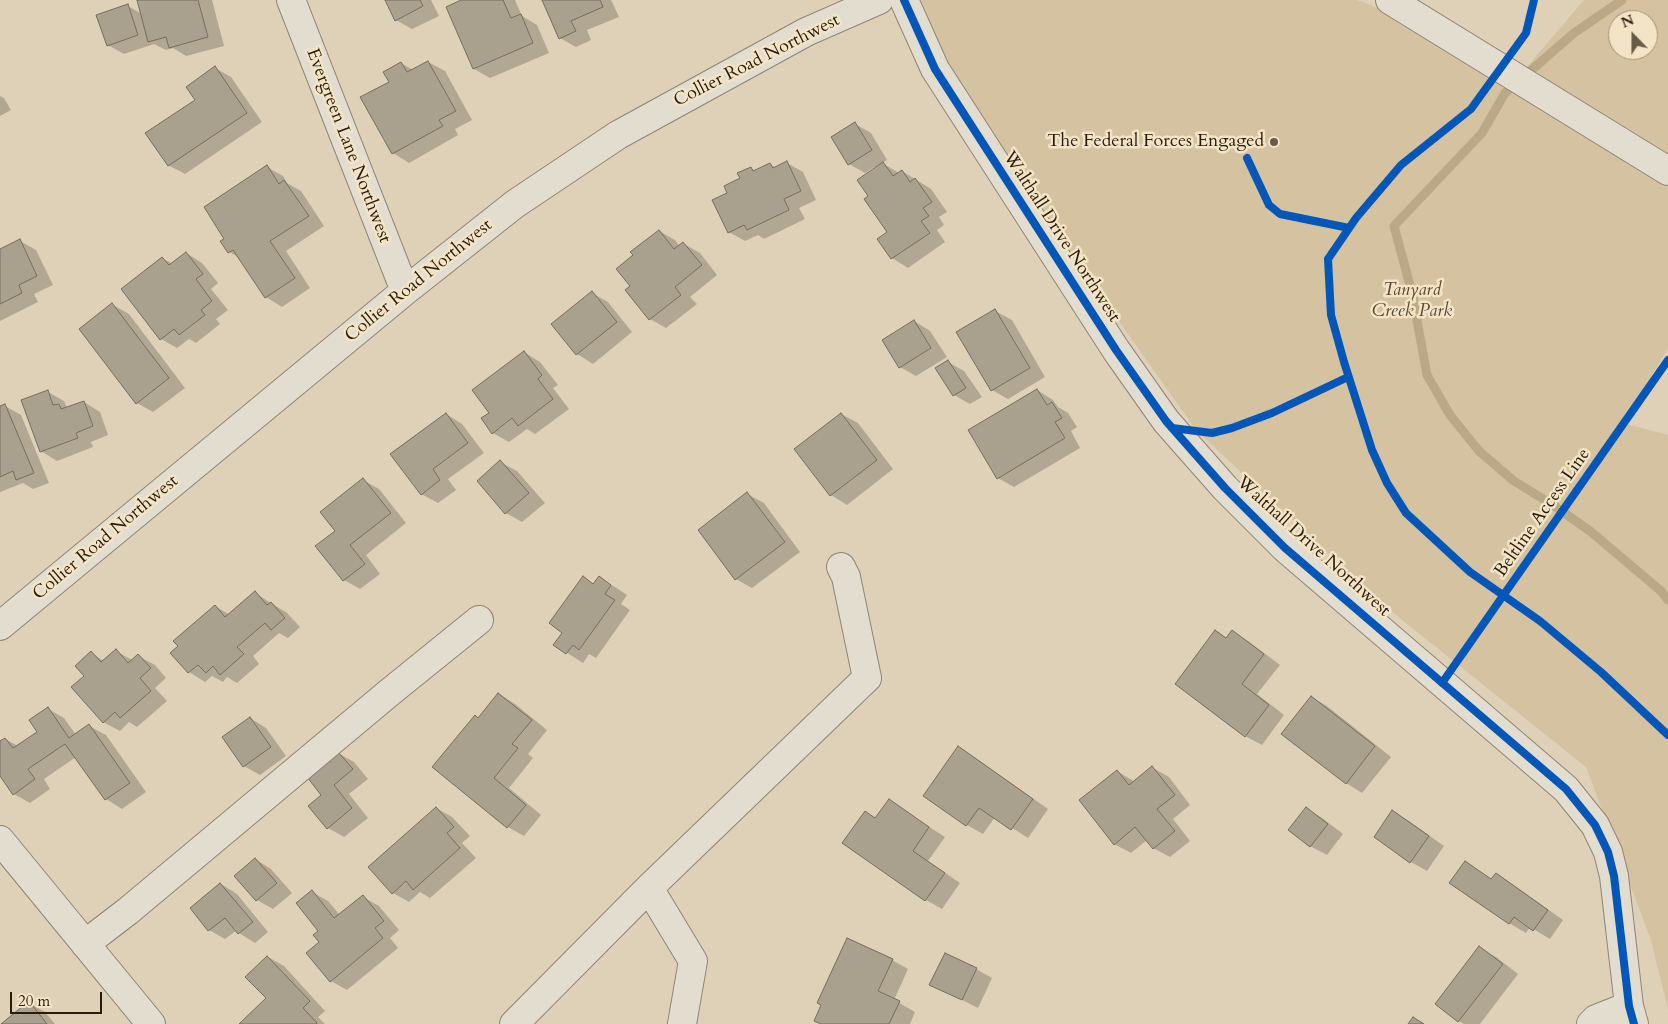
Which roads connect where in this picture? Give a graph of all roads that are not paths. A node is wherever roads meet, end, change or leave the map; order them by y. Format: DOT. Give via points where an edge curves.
graph roads {
  1 [pos="291,0"];
  2 [pos="879,0"];
  3 [pos="904,0"];
  4 [pos="1390,0"];
  5 [pos="1668,172"];
  6 [pos="405,291"];
  7 [pos="841,567"];
  8 [pos="479,620"];
  9 [pos="0,626"];
  10 [pos="0,840"];
  11 [pos="649,888"];
  12 [pos="85,944"];
  13 [pos="1632,1015"];
  14 [pos="150,1024"];
  15 [pos="514,1024"];
  16 [pos="682,1024"];
  17 [pos="1591,1024"];
  1 -- 6 [label="street, Evergreen Lane Northwest"];
  2 -- 6 [label="street, Collier Road Northwest" via="806,32 618,135 515,204"];
  3 -- 13 [label="street, Walthall Drive Northwest" via="936,69 1116,350 1166,421 1225,488 1285,548 1566,789 1595,825 1608,852 1614,876"];
  4 -- 5 [label="street"];
  6 -- 9 [label="street, Collier Road Northwest"];
  7 -- 11 [label="street" via="868,678"];
  8 -- 12 [label="street"];
  10 -- 12 [label="street"];
  11 -- 15 [label="street"];
  11 -- 16 [label="street" via="693,961"];
  12 -- 14 [label="street"];
  13 -- 17 [label="street" via="1596,1019"];
}
